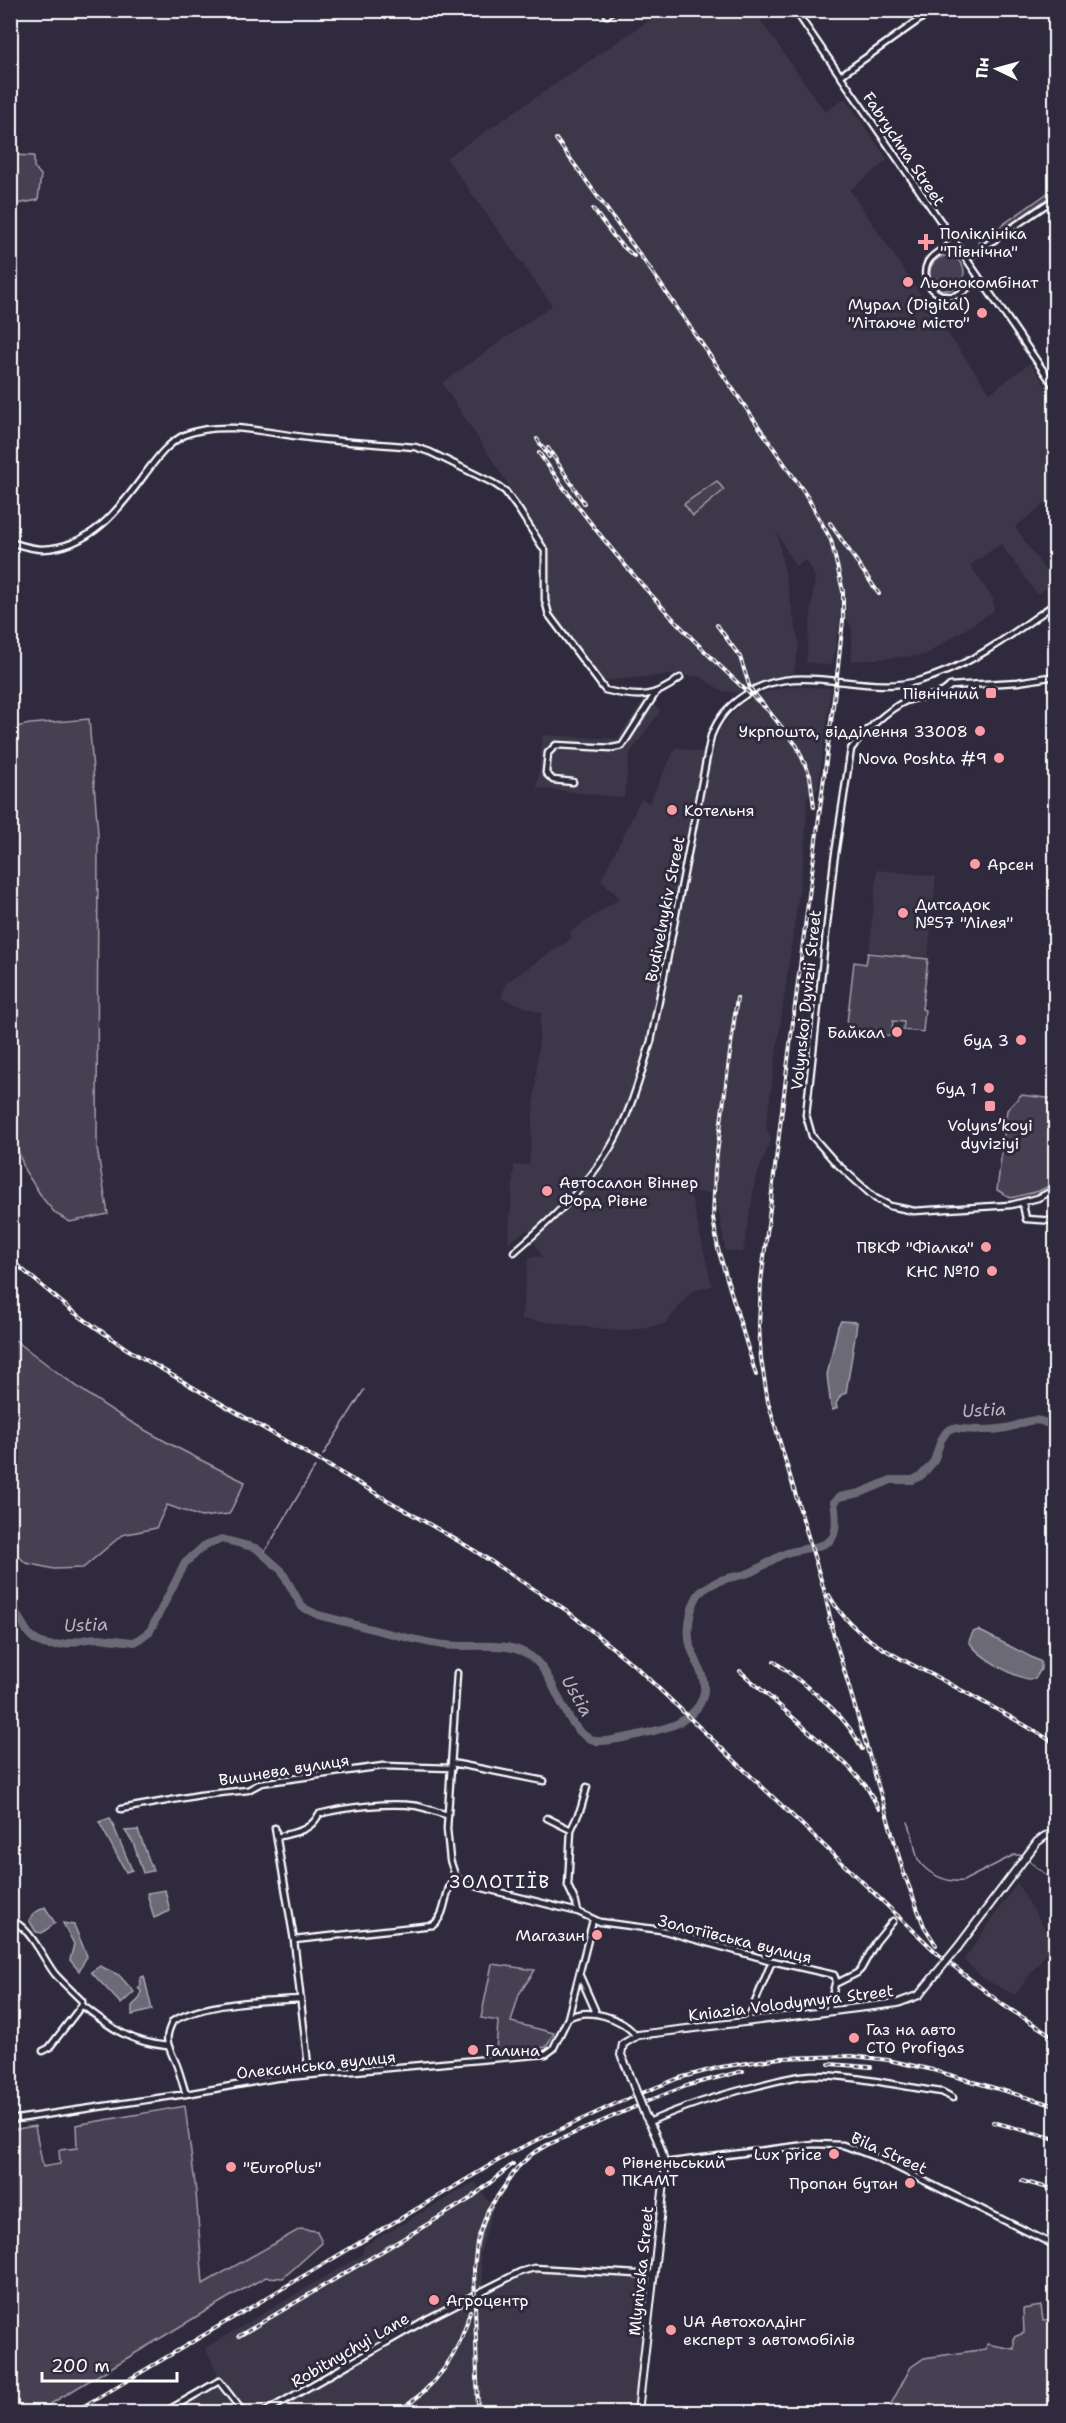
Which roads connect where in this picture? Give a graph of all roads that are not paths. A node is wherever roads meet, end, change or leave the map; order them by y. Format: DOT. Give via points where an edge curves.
graph roads {
  1 [pos="613,10"];
  2 [pos="795,10"];
  3 [pos="933,10"];
  4 [pos="607,15"];
  5 [pos="840,76"];
  6 [pos="1056,198"];
  7 [pos="954,243"];
  8 [pos="966,259"];
  9 [pos="979,278"];
  10 [pos="1056,389"];
  11 [pos="10,542"];
  12 [pos="1056,603"];
  13 [pos="942,674"];
  14 [pos="1056,676"];
  15 [pos="680,678"];
  16 [pos="950,686"];
  17 [pos="655,694"];
  18 [pos="573,782"];
  19 [pos="1056,1189"];
  20 [pos="1023,1204"];
  21 [pos="1056,1221"];
  22 [pos="514,1252"];
  23 [pos="457,1673"];
  24 [pos="452,1765"];
  25 [pos="544,1781"];
  26 [pos="587,1787"];
  27 [pos="121,1809"];
  28 [pos="448,1815"];
  29 [pos="547,1818"];
  30 [pos="275,1828"];
  31 [pos="571,1830"];
  32 [pos="1056,1833"];
  33 [pos="277,1837"];
  34 [pos="455,1877"];
  35 [pos="578,1912"];
  36 [pos="592,1920"];
  37 [pos="10,1921"];
  38 [pos="893,1921"];
  39 [pos="294,1940"];
  40 [pos="772,1961"];
  41 [pos="580,1976"];
  42 [pos="836,1984"];
  43 [pos="301,1999"];
  44 [pos="82,2005"];
  45 [pos="828,2012"];
  46 [pos="594,2014"];
  47 [pos="568,2018"];
  48 [pos="750,2022"];
  49 [pos="636,2036"];
  50 [pos="167,2046"];
  51 [pos="43,2051"];
  52 [pos="309,2074"];
  53 [pos="186,2094"];
  54 [pos="953,2098"];
  55 [pos="647,2119"];
  56 [pos="10,2120"];
  57 [pos="664,2163"];
  58 [pos="1056,2246"];
  59 [pos="654,2275"];
  60 [pos="165,2412"];
  61 [pos="243,2412"];
  62 [pos="266,2412"];
  63 [pos="638,2412"];
  1 -- 4 [label="street"];
  2 -- 5 [label="street, Fabrychna Street"];
  3 -- 5 [label="street"];
  5 -- 7 [label="street, Fabrychna Street"];
  6 -- 8 [label="street"];
  7 -- 8 [label="street, Fabrychna Street"];
  7 -- 9 [label="street" via="928,262 929,285 942,295 954,296"];
  8 -- 9 [label="street, Fabrychna Street"];
  9 -- 10 [label="street, Fabrychna Street"];
  11 -- 17 [label="street" via="40,549 70,544 90,533 124,504 172,442 189,434 236,429 415,447 469,470 505,491 545,551 546,607 557,628 605,690"];
  12 -- 13 [label="street, Budivelnykiv Street" via="967,663"];
  13 -- 16 [label="street"];
  13 -- 22 [label="street, Budivelnykiv Street" via="896,685 788,678 752,691 724,711 711,736 651,1041 636,1090 603,1157 560,1210"];
  14 -- 16 [label="street"];
  15 -- 17 [label="street"];
  16 -- 20 [label="street, Volynskoi Dyvizii Street" via="944,693 898,706 851,749 806,1115 812,1136 835,1162 875,1198 890,1206 931,1211"];
  17 -- 18 [label="street" via="621,746 556,745 548,753 546,773 553,780"];
  19 -- 20 [label="street"];
  20 -- 21 [label="street" via="1026,1219"];
  23 -- 24 [label="street"];
  24 -- 25 [label="street, Вишнева вулиця"];
  24 -- 27 [label="street, Вишнева вулиця" via="383,1766"];
  24 -- 28 [label="street"];
  26 -- 31 [label="street"];
  28 -- 33 [label="street" via="417,1806 337,1809 319,1814 315,1823 301,1831"];
  28 -- 34 [label="street" via="450,1860"];
  29 -- 31 [label="street"];
  30 -- 33 [label="street"];
  31 -- 35 [label="street" via="568,1884"];
  32 -- 45 [label="main road, Kniazia Volodymyra Street, bridge" via="1038,1842 918,1995 909,2001"];
  33 -- 39 [label="street"];
  34 -- 35 [label="street, Золотіївська вулиця" via="471,1885"];
  34 -- 39 [label="street" via="447,1889 440,1921 434,1925"];
  35 -- 36 [label="street, Золотіївська вулиця"];
  36 -- 40 [label="street, Золотіївська вулиця" via="661,1930"];
  36 -- 41 [label="street"];
  37 -- 44 [label="street" via="25,1929"];
  38 -- 42 [label="street" via="857,1973"];
  39 -- 43 [label="street"];
  40 -- 42 [label="street, Золотіївська вулиця" via="834,1976"];
  40 -- 48 [label="street"];
  41 -- 46 [label="street"];
  41 -- 47 [label="street, Олексинська вулиця"];
  42 -- 45 [label="street"];
  43 -- 50 [label="street" via="244,2002 182,2016 169,2027"];
  43 -- 52 [label="street"];
  44 -- 50 [label="street" via="124,2036"];
  44 -- 51 [label="street"];
  45 -- 48 [label="main road, Kniazia Volodymyra Street"];
  46 -- 47 [label="street" via="580,2012"];
  46 -- 49 [label="street" via="622,2024"];
  47 -- 52 [label="street, Олексинська вулиця" via="553,2049 546,2054"];
  48 -- 49 [label="main road, Kniazia Volodymyra Street"];
  49 -- 55 [label="main road, Mlynivska Street, bridge" via="626,2041 621,2055"];
  50 -- 53 [label="street"];
  52 -- 53 [label="street, Олексинська вулиця"];
  53 -- 56 [label="street, Олексинська вулиця"];
  54 -- 55 [label="street" via="942,2092 811,2075 740,2090"];
  55 -- 57 [label="main road, Mlynivska Street"];
  57 -- 58 [label="street, Bila Street" via="813,2144 843,2145 878,2158"];
  57 -- 59 [label="main road, Mlynivska Street"];
  59 -- 62 [label="street, Robitnychyi Lane" via="543,2268 520,2272 429,2318"];
  59 -- 63 [label="main road, Mlynivska Street"];
  60 -- 61 [label="street" via="219,2381"];
}
